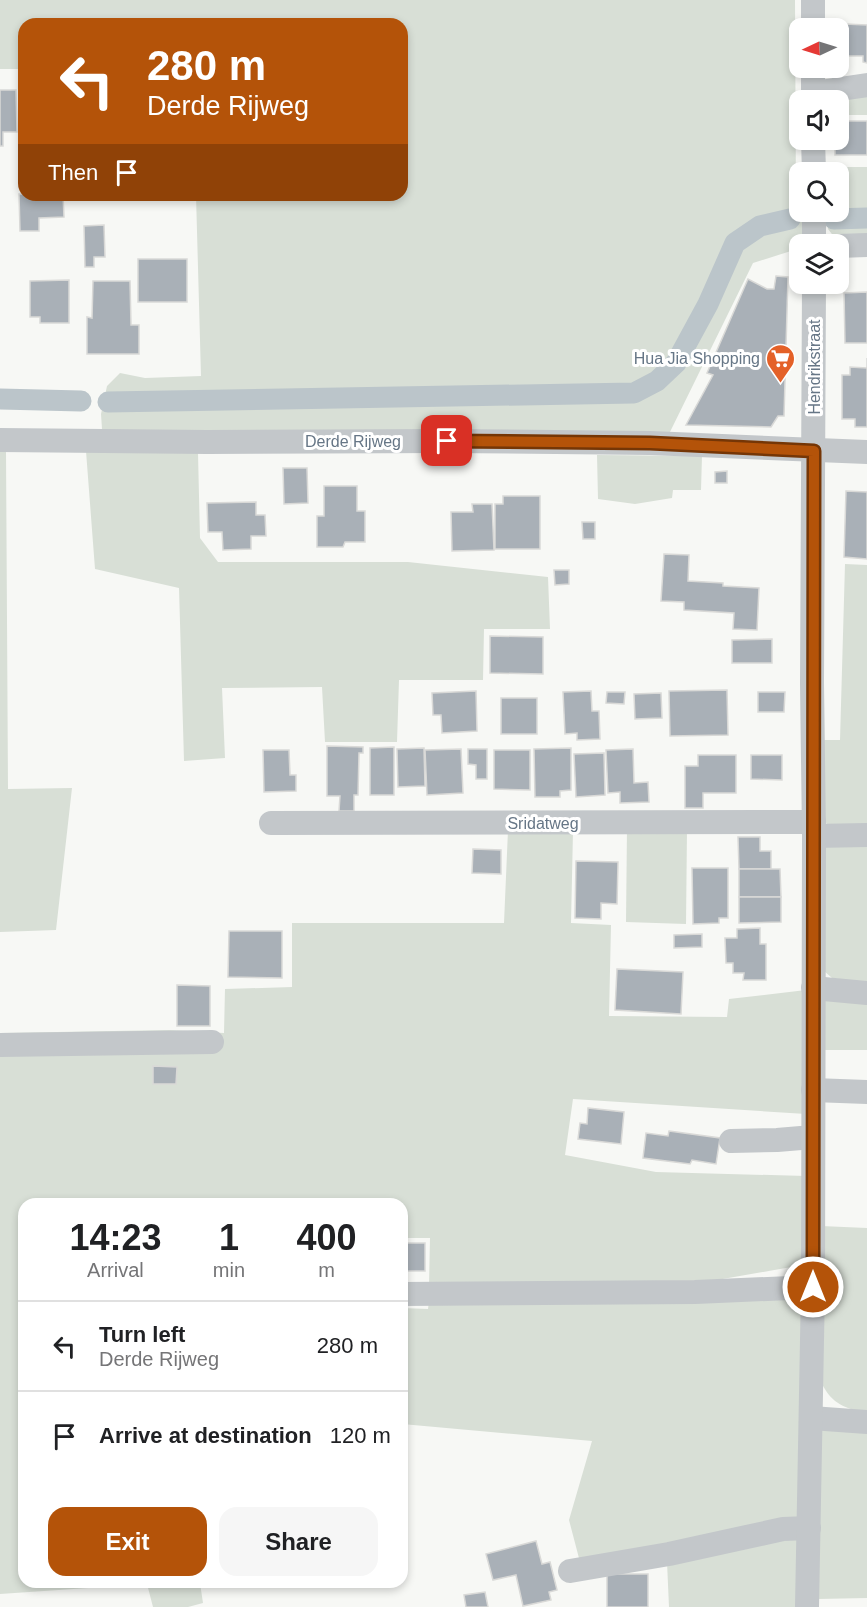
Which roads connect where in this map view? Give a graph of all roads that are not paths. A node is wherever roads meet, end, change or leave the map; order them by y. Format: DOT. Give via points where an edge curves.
graph roads {
  1 [pos="813,0"];
  2 [pos="813,18"];
  3 [pos="867,85"];
  4 [pos="844,90"];
  5 [pos="867,245"];
  6 [pos="849,246"];
  7 [pos="814,294"];
  8 [pos="0,440"];
  9 [pos="814,451"];
  10 [pos="867,452"];
  11 [pos="272,823"];
  12 [pos="814,829"];
  13 [pos="867,835"];
  14 [pos="813,988"];
  15 [pos="867,993"];
  16 [pos="212,1042"];
  17 [pos="0,1045"];
  18 [pos="813,1089"];
  19 [pos="867,1092"];
  20 [pos="813,1137"];
  21 [pos="731,1141"];
  22 [pos="813,1287"];
  23 [pos="408,1294"];
  24 [pos="811,1418"];
  25 [pos="867,1422"];
  26 [pos="809,1527"];
  27 [pos="570,1571"];
  28 [pos="807,1607"];
  1 -- 2 [label="street"];
  3 -- 4 [label="street"];
  5 -- 6 [label="street"];
  7 -- 9 [label="street, Hendrikstraat"];
  8 -- 9 [label="street, Derde Rijweg" via="650,443"];
  9 -- 10 [label="street, Derde Rijweg"];
  9 -- 12 [label="street, Hendrikstraat"];
  11 -- 12 [label="street, Sridatweg"];
  12 -- 13 [label="street, Sridatweg"];
  12 -- 14 [label="street, Hendrikstraat"];
  14 -- 15 [label="street"];
  14 -- 18 [label="street, Hendrikstraat"];
  16 -- 17 [label="street"];
  18 -- 19 [label="street"];
  18 -- 20 [label="street, Hendrikstraat"];
  20 -- 21 [label="street"];
  20 -- 22 [label="street, Hendrikstraat"];
  22 -- 23 [label="street"];
  22 -- 24 [label="street, Hendrikstraat"];
  24 -- 25 [label="street"];
  24 -- 26 [label="street, Hendrikstraat"];
  26 -- 27 [label="street"];
  26 -- 28 [label="street, Hendrikstraat"];
}
